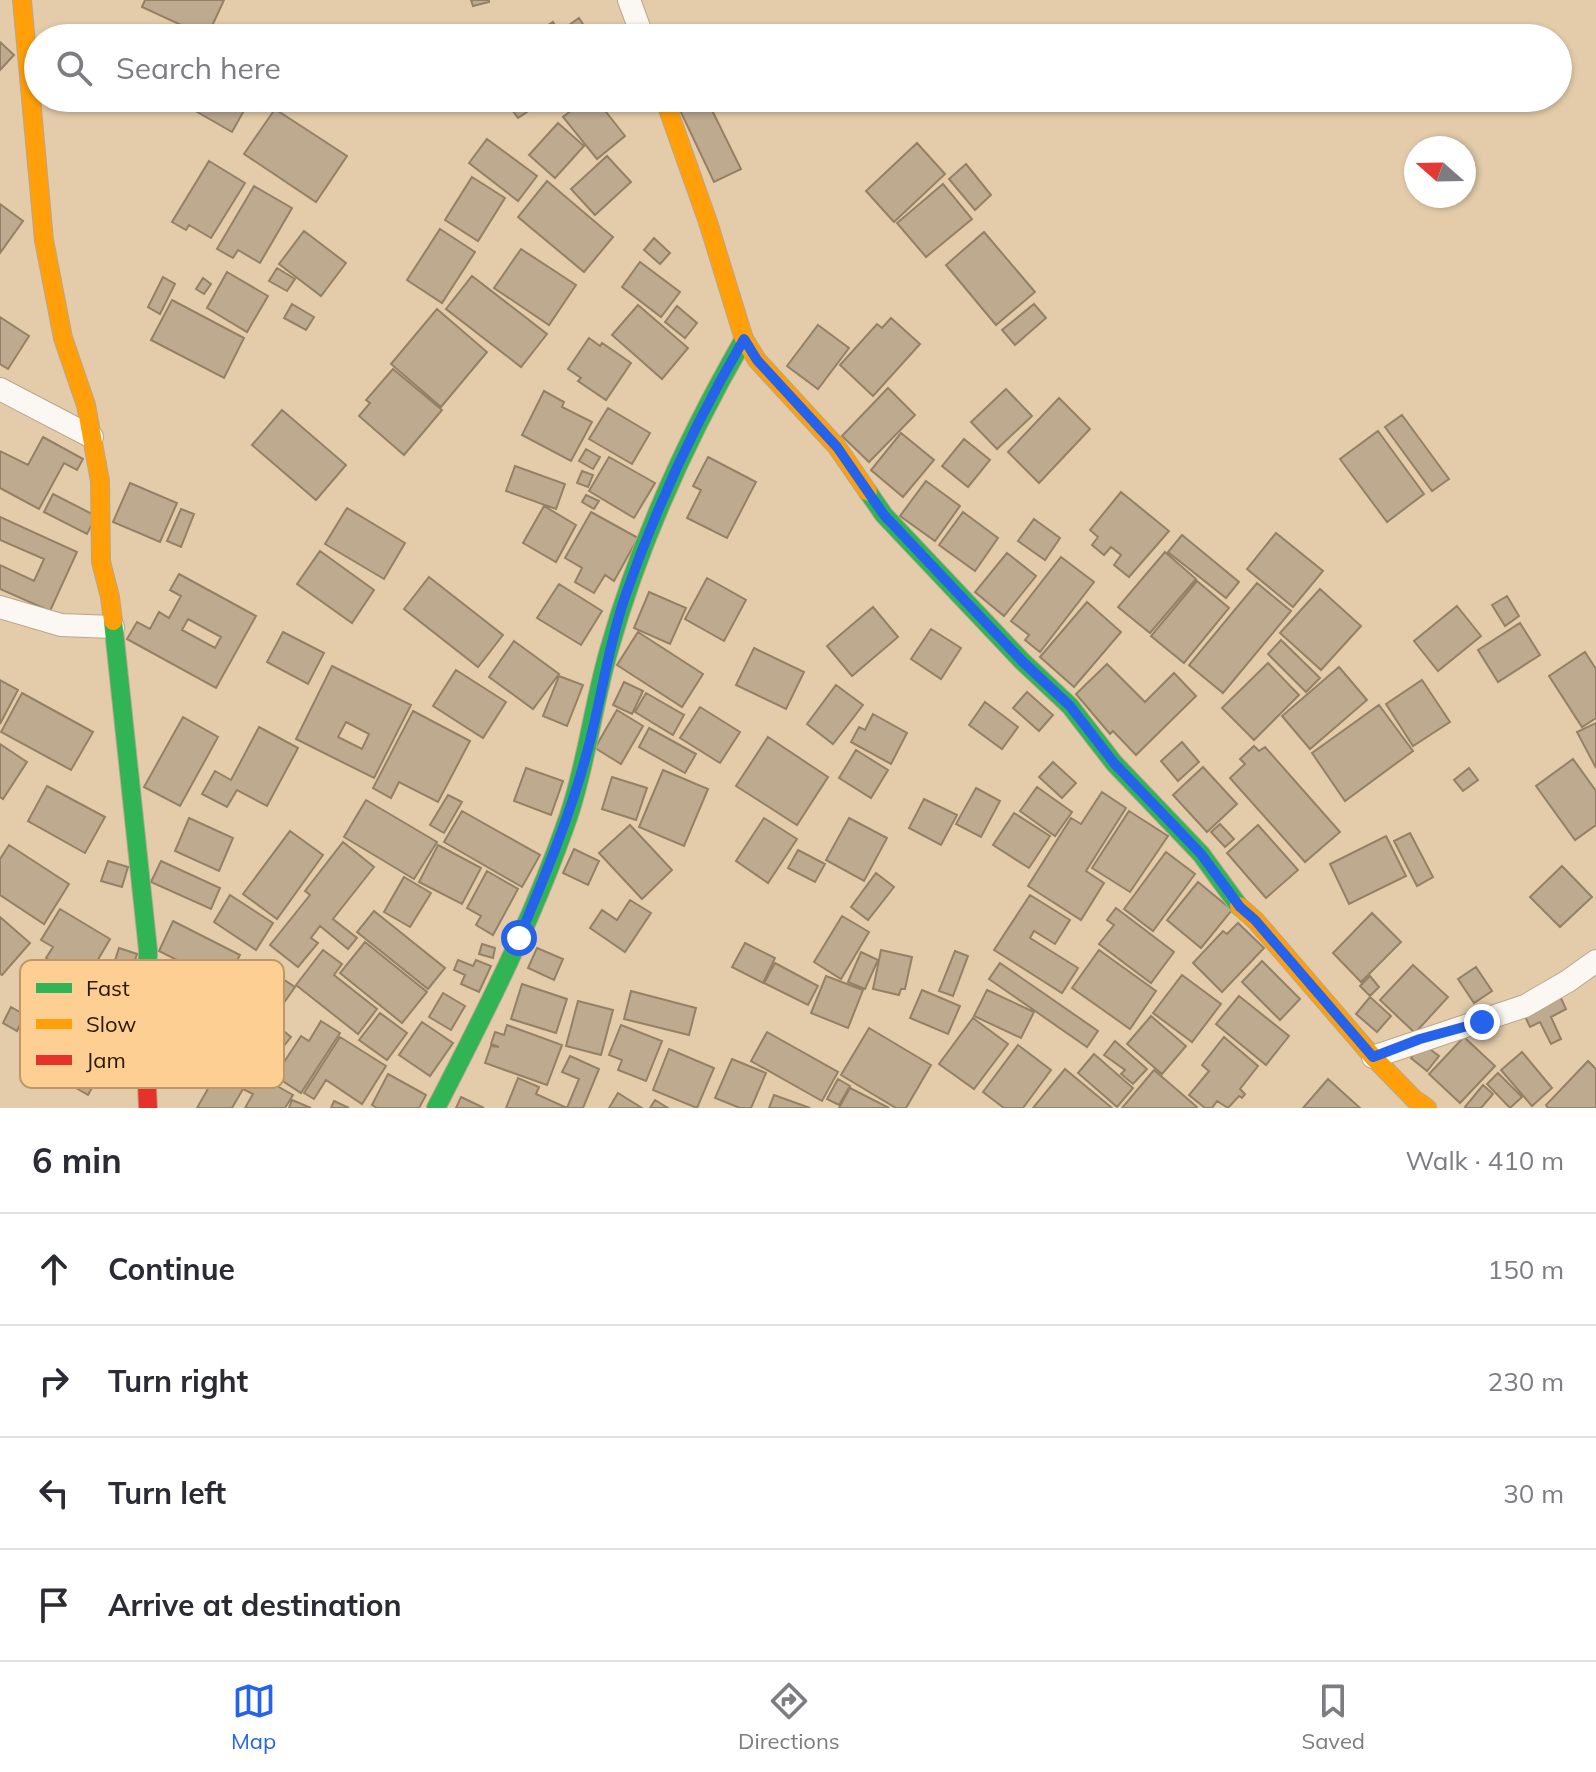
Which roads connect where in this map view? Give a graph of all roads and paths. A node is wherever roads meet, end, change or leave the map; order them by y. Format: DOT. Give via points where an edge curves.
graph roads {
  1 [pos="22,0"];
  2 [pos="629,0"];
  3 [pos="24,24"];
  4 [pos="638,24"];
  5 [pos="32,112"];
  6 [pos="669,112"];
  7 [pos="744,339"];
  8 [pos="0,389"];
  9 [pos="92,437"];
  10 [pos="0,607"];
  11 [pos="113,627"];
  12 [pos="148,960"];
  13 [pos="1596,961"];
  14 [pos="1373,1057"];
  15 [pos="147,1088"];
  16 [pos="148,1108"];
  17 [pos="436,1108"];
  18 [pos="1427,1108"];
  1 -- 3 [label="street"];
  2 -- 4 [label="street"];
  5 -- 9 [label="street" via="44,240 63,338"];
  6 -- 7 [label="street"];
  7 -- 14 [label="street" via="837,447 884,515 1070,706"];
  7 -- 17 [label="street" via="708,400 660,508 608,653 569,815 519,938"];
  8 -- 9 [label="street"];
  9 -- 11 [label="street" via="100,481 101,562"];
  10 -- 11 [label="street" via="61,625"];
  11 -- 12 [label="street"];
  13 -- 14 [label="street" via="1525,1006"];
  14 -- 18 [label="street"];
  15 -- 16 [label="street"];
}
